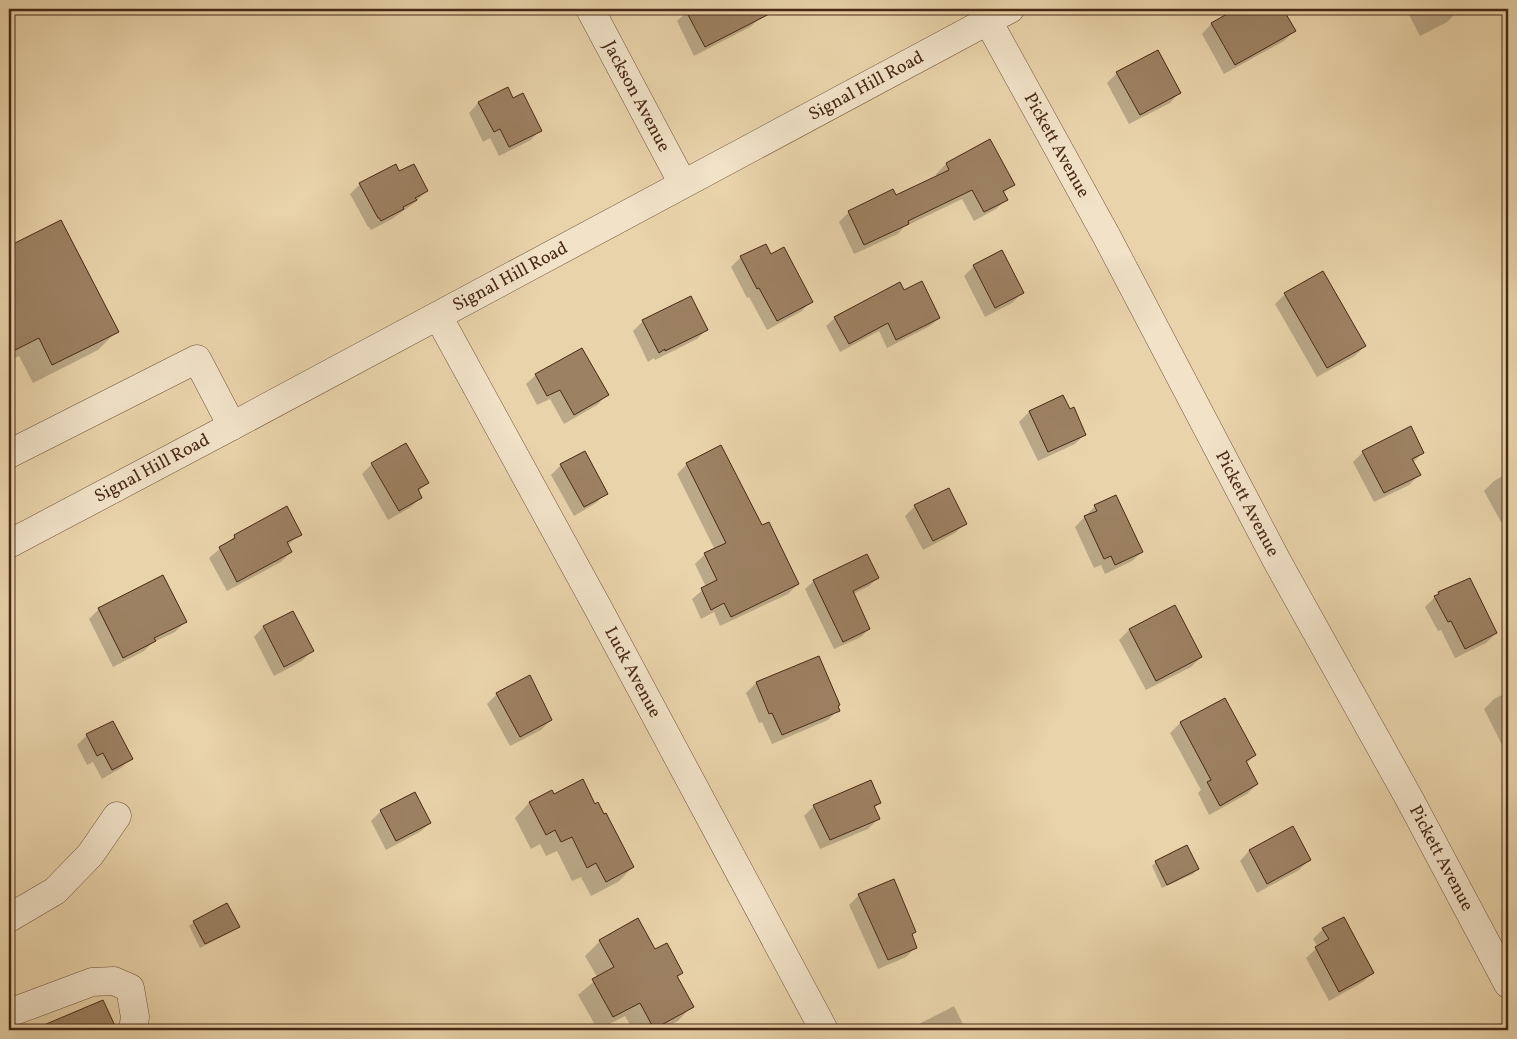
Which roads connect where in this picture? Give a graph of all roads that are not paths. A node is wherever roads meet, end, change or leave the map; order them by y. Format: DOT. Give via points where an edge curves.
graph roads {
  1 [pos="590,9"];
  2 [pos="999,15"];
  3 [pos="683,184"];
  4 [pos="438,316"];
  5 [pos="232,426"];
  6 [pos="9,454"];
  7 [pos="9,544"];
  8 [pos="117,816"];
  9 [pos="9,918"];
  10 [pos="1508,984"];
  11 [pos="9,1013"];
  12 [pos="133,1030"];
  13 [pos="824,1030"];
  1 -- 3 [label="street, Jackson Avenue"];
  2 -- 3 [label="street, Signal Hill Road"];
  2 -- 10 [label="street, Pickett Avenue" via="1106,237 1277,561"];
  3 -- 4 [label="street, Signal Hill Road"];
  4 -- 5 [label="street, Signal Hill Road"];
  4 -- 13 [label="street, Luck Avenue"];
  5 -- 6 [label="street" via="197,359"];
  5 -- 7 [label="street, Signal Hill Road"];
  8 -- 9 [label="street" via="90,855 55,891"];
  11 -- 12 [label="street" via="92,982 114,981 130,988 135,1018"];
}
